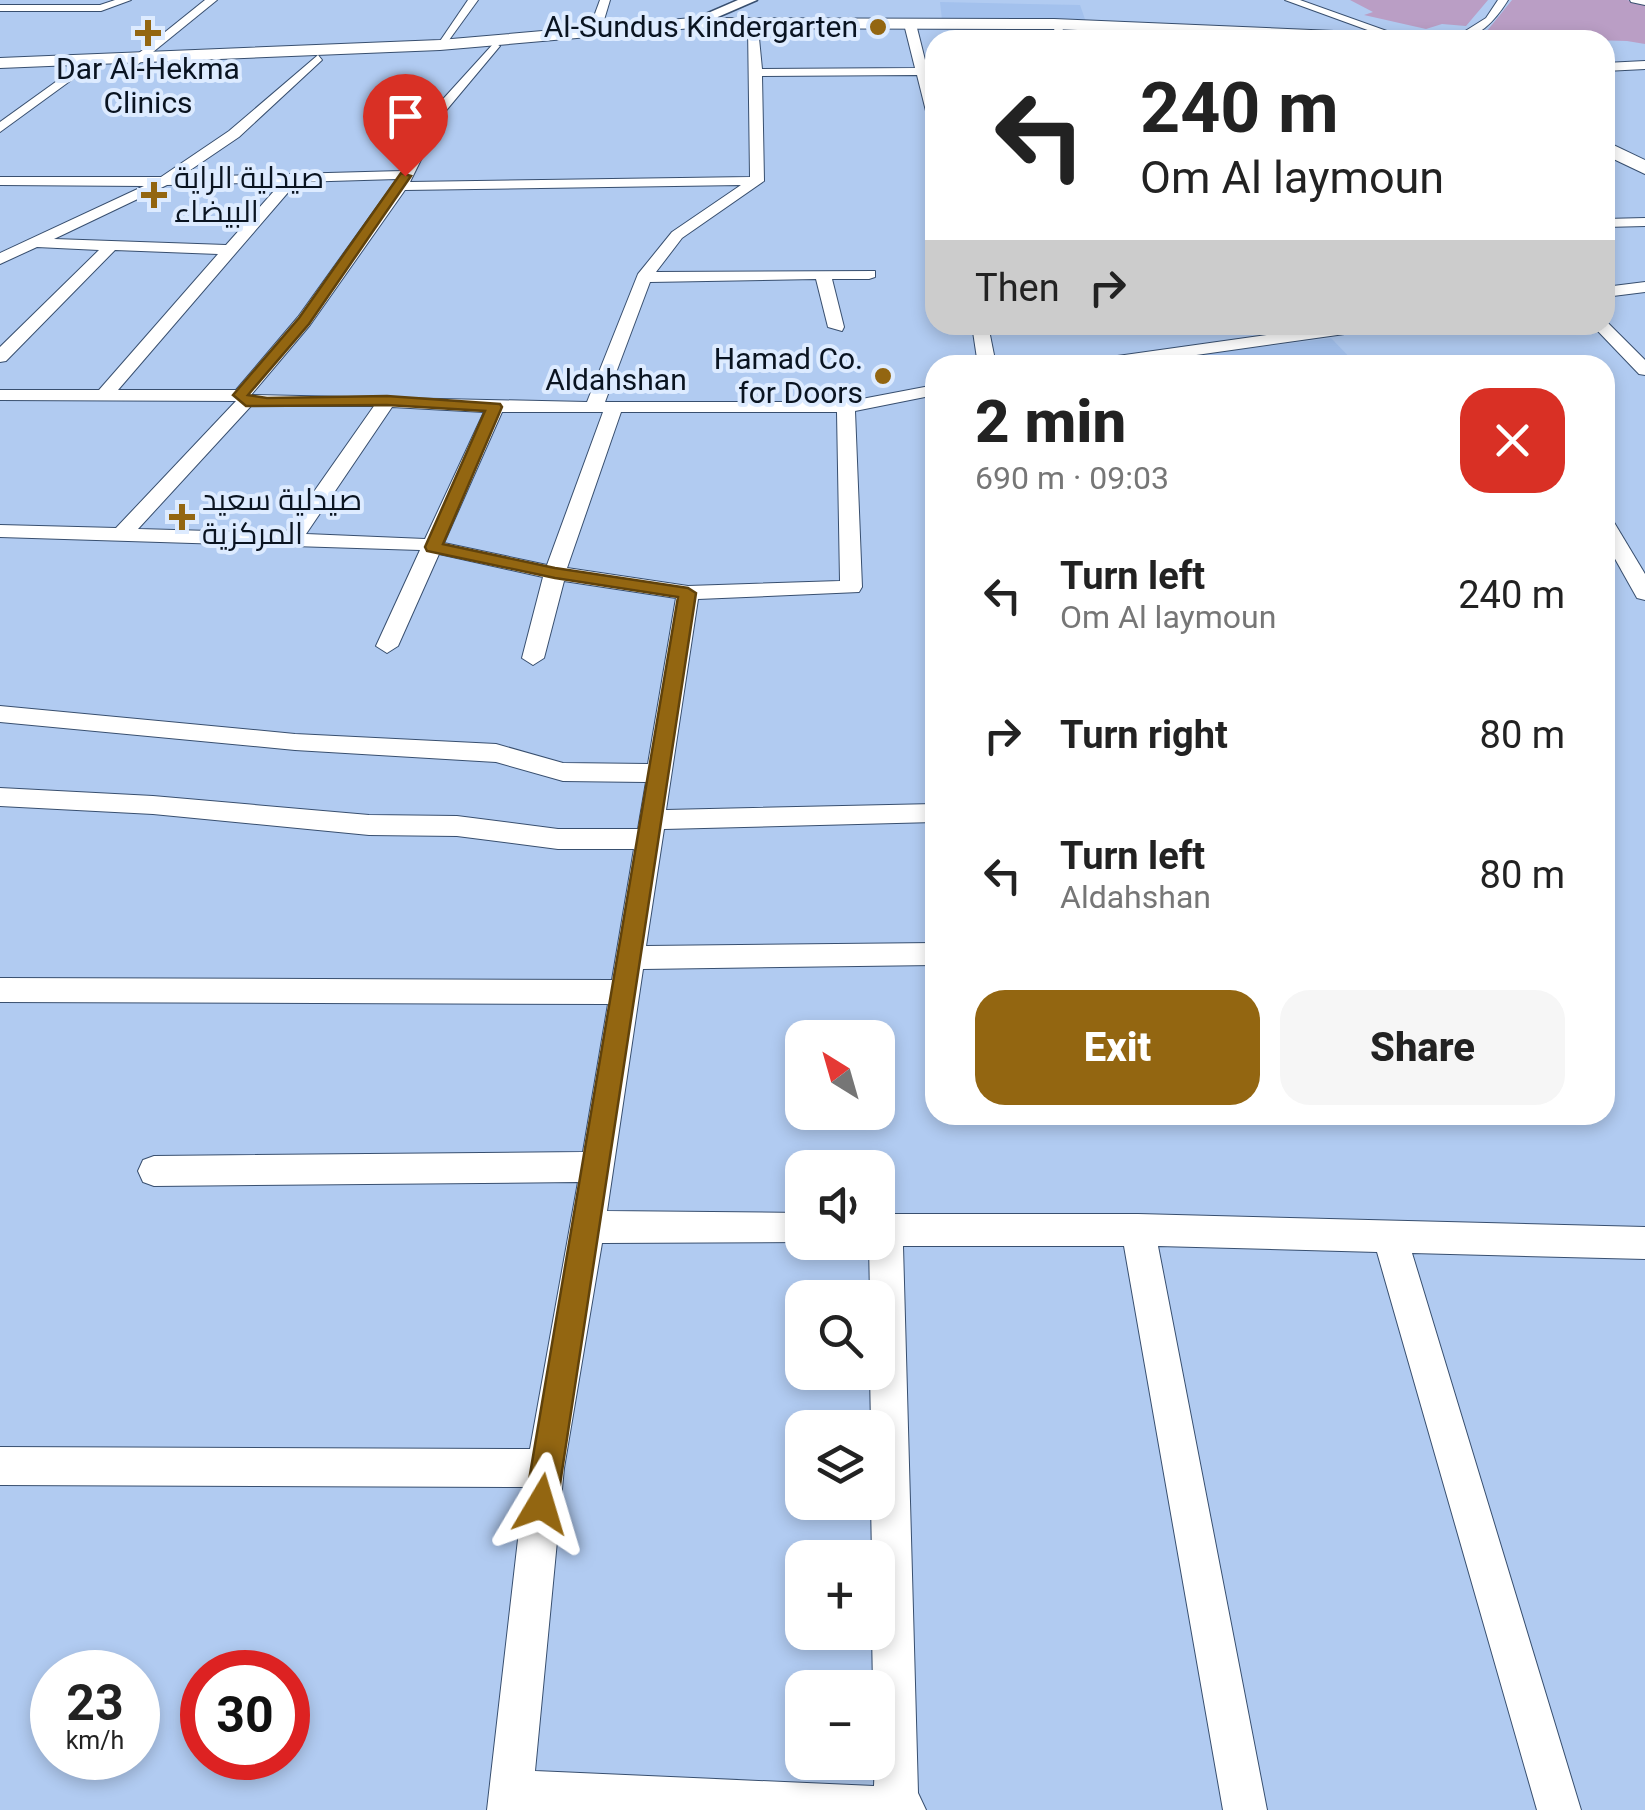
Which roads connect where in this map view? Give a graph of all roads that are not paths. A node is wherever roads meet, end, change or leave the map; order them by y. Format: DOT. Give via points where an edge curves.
graph roads {
  1 [pos="126,0"];
  2 [pos="212,0"];
  3 [pos="473,0"];
  4 [pos="604,0"];
  5 [pos="750,0"];
  6 [pos="1290,0"];
  7 [pos="1504,0"];
  8 [pos="1634,0"];
  9 [pos="1645,2"];
  10 [pos="0,8"];
  11 [pos="1490,20"];
  12 [pos="692,23"];
  13 [pos="752,28"];
  14 [pos="911,28"];
  15 [pos="595,30"];
  16 [pos="954,30"];
  17 [pos="1185,30"];
  18 [pos="1376,30"];
  19 [pos="1468,30"];
  20 [pos="1474,30"];
  21 [pos="440,45"];
  22 [pos="494,46"];
  23 [pos="318,58"];
  24 [pos="137,61"];
  25 [pos="925,63"];
  26 [pos="86,65"];
  27 [pos="1645,65"];
  28 [pos="0,66"];
  29 [pos="1615,66"];
  30 [pos="1624,66"];
  31 [pos="925,70"];
  32 [pos="756,72"];
  33 [pos="1645,77"];
  34 [pos="0,128"];
  35 [pos="294,177"];
  36 [pos="0,181"];
  37 [pos="403,181"];
  38 [pos="756,181"];
  39 [pos="163,182"];
  40 [pos="1645,222"];
  41 [pos="1615,223"];
  42 [pos="37,243"];
  43 [pos="110,247"];
  44 [pos="228,250"];
  45 [pos="0,259"];
  46 [pos="869,274"];
  47 [pos="823,276"];
  48 [pos="644,277"];
  49 [pos="1645,287"];
  50 [pos="1615,289"];
  51 [pos="836,327"];
  52 [pos="1302,335"];
  53 [pos="1610,335"];
  54 [pos="1160,355"];
  55 [pos="0,358"];
  56 [pos="1645,370"];
  57 [pos="106,392"];
  58 [pos="925,392"];
  59 [pos="0,394"];
  60 [pos="243,398"];
  61 [pos="387,401"];
  62 [pos="495,407"];
  63 [pos="846,407"];
  64 [pos="604,408"];
  65 [pos="0,531"];
  66 [pos="123,533"];
  67 [pos="293,537"];
  68 [pos="1615,540"];
  69 [pos="433,547"];
  70 [pos="555,573"];
  71 [pos="688,593"];
  72 [pos="1645,593"];
  73 [pos="386,646"];
  74 [pos="533,658"];
  75 [pos="0,714"];
  76 [pos="658,773"];
  77 [pos="0,797"];
  78 [pos="925,813"];
  79 [pos="648,829"];
  80 [pos="925,954"];
  81 [pos="628,958"];
  82 [pos="0,990"];
  83 [pos="622,992"];
  84 [pos="596,1167"];
  85 [pos="154,1171"];
  86 [pos="587,1227"];
  87 [pos="785,1229"];
  88 [pos="895,1230"];
  89 [pos="1138,1230"];
  90 [pos="1390,1237"];
  91 [pos="1645,1243"];
  92 [pos="883,1260"];
  93 [pos="0,1466"];
  94 [pos="544,1468"];
  95 [pos="510,1801"];
  96 [pos="896,1810"];
  97 [pos="904,1810"];
  98 [pos="1245,1810"];
  99 [pos="1559,1810"];
  1 -- 10 [label="street" via="107,7"];
  2 -- 24 [label="street"];
  3 -- 21 [label="street"];
  4 -- 15 [label="street"];
  5 -- 12 [label="street"];
  6 -- 18 [label="street"];
  7 -- 11 [label="street"];
  8 -- 9 [label="street"];
  11 -- 19 [label="street"];
  11 -- 20 [label="street"];
  12 -- 15 [label="main road"];
  12 -- 17 [label="main road"];
  13 -- 14 [label="main road"];
  13 -- 22 [label="main road" via="669,28"];
  13 -- 32 [label="street"];
  14 -- 16 [label="main road"];
  14 -- 25 [label="street"];
  15 -- 21 [label="main road"];
  21 -- 24 [label="main road"];
  22 -- 23 [label="main road"];
  22 -- 37 [label="street" via="438,112"];
  23 -- 24 [label="main road"];
  23 -- 39 [label="street" via="234,134"];
  24 -- 26 [label="main road"];
  24 -- 28 [label="main road"];
  26 -- 28 [label="main road"];
  26 -- 34 [label="street"];
  27 -- 30 [label="street"];
  29 -- 30 [label="street"];
  30 -- 33 [label="street"];
  31 -- 32 [label="street"];
  32 -- 38 [label="street"];
  35 -- 37 [label="street"];
  35 -- 39 [label="street"];
  35 -- 44 [label="street"];
  36 -- 39 [label="street"];
  37 -- 38 [label="street"];
  37 -- 60 [label="street"];
  38 -- 48 [label="street" via="677,234"];
  39 -- 42 [label="street"];
  40 -- 41 [label="street"];
  42 -- 43 [label="street"];
  42 -- 45 [label="street"];
  43 -- 44 [label="street"];
  43 -- 55 [label="street"];
  44 -- 57 [label="street"];
  46 -- 47 [label="street"];
  47 -- 48 [label="street"];
  47 -- 51 [label="street"];
  48 -- 64 [label="street"];
  49 -- 50 [label="street"];
  52 -- 54 [label="street"];
  53 -- 56 [label="street"];
  57 -- 59 [label="street, Aldahshan"];
  57 -- 60 [label="street, Aldahshan"];
  58 -- 63 [label="street, Aldahshan"];
  60 -- 61 [label="street, Aldahshan"];
  60 -- 66 [label="street"];
  61 -- 62 [label="street, Aldahshan"];
  61 -- 67 [label="street"];
  62 -- 64 [label="street, Aldahshan"];
  62 -- 69 [label="street"];
  63 -- 64 [label="street, Aldahshan"];
  63 -- 71 [label="street" via="851,587"];
  64 -- 70 [label="street"];
  65 -- 66 [label="street"];
  66 -- 67 [label="street"];
  67 -- 69 [label="street"];
  68 -- 72 [label="street"];
  69 -- 70 [label="street"];
  69 -- 73 [label="street"];
  70 -- 71 [label="street"];
  70 -- 74 [label="street"];
  71 -- 76 [label="street"];
  75 -- 76 [label="street" via="496,753 563,772"];
  76 -- 79 [label="street"];
  77 -- 79 [label="street" via="558,838"];
  78 -- 79 [label="street"];
  79 -- 81 [label="street"];
  80 -- 81 [label="street"];
  81 -- 83 [label="street"];
  82 -- 83 [label="street"];
  83 -- 84 [label="street"];
  84 -- 85 [label="street"];
  84 -- 86 [label="street"];
  86 -- 87 [label="street"];
  86 -- 94 [label="street"];
  88 -- 89 [label="street"];
  89 -- 90 [label="street"];
  89 -- 98 [label="street"];
  90 -- 91 [label="street"];
  90 -- 99 [label="street"];
  92 -- 96 [label="street"];
  93 -- 94 [label="street"];
  94 -- 95 [label="street"];
  95 -- 96 [label="street"];
  96 -- 97 [label="street"];
}
